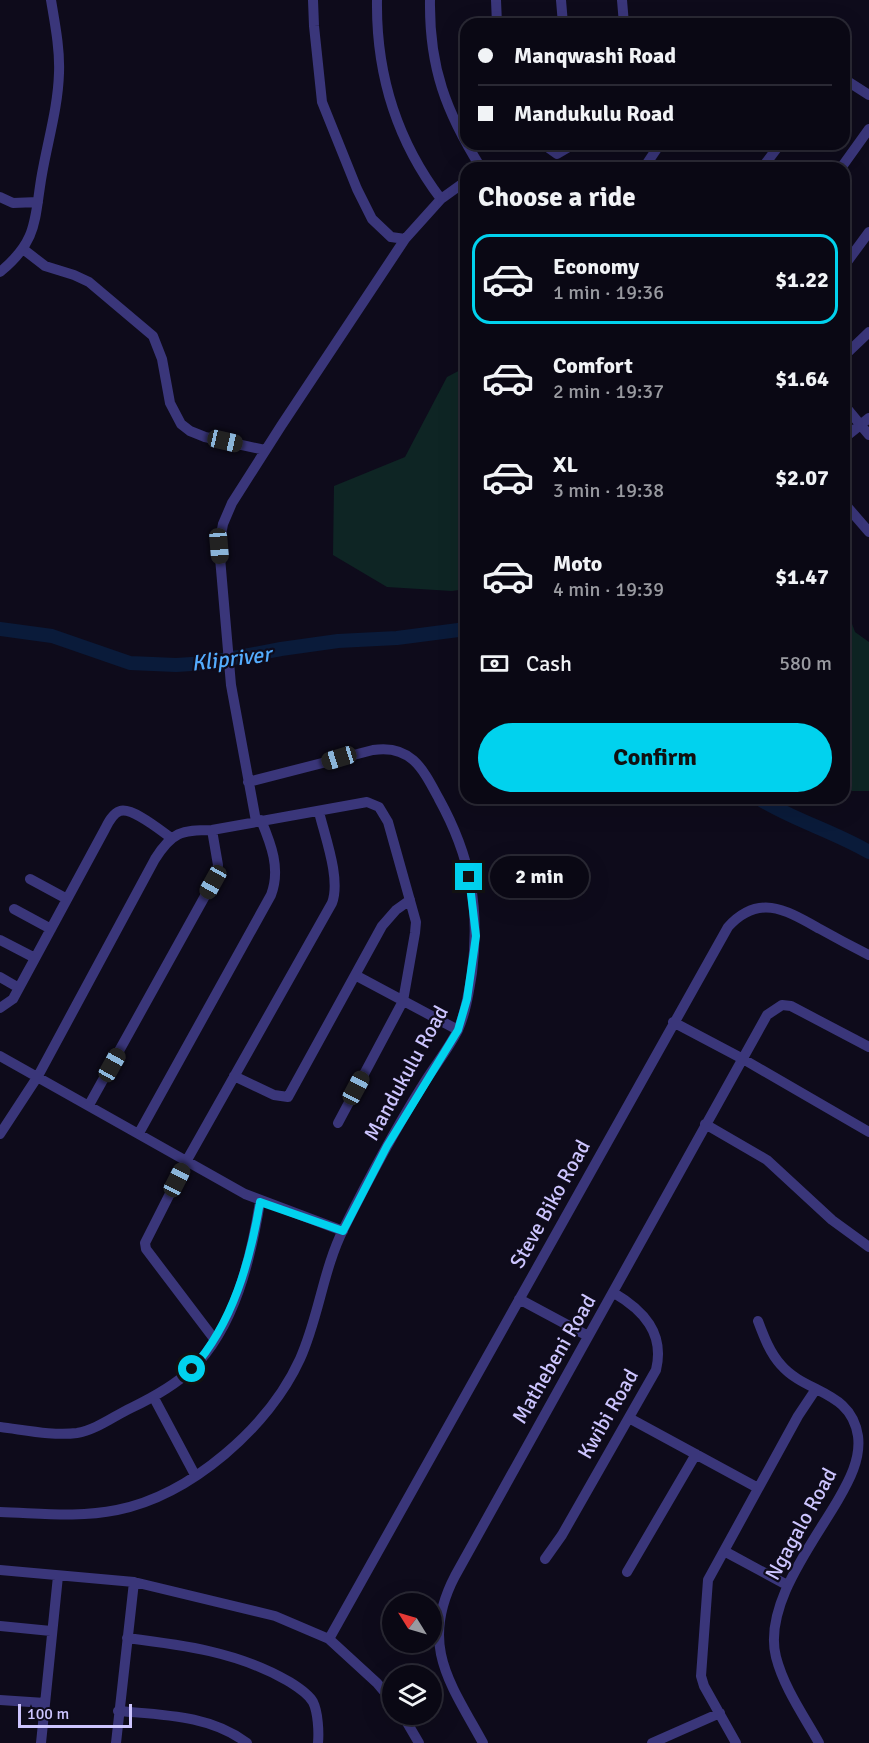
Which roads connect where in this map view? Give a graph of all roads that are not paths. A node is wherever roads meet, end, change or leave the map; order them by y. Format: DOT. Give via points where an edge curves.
graph roads {
  1 [pos="51,0"];
  2 [pos="313,0"];
  3 [pos="377,0"];
  4 [pos="430,0"];
  5 [pos="496,0"];
  6 [pos="561,0"];
  7 [pos="622,0"];
  8 [pos="497,18"];
  9 [pos="562,18"];
  10 [pos="624,18"];
  11 [pos="850,83"];
  12 [pos="869,95"];
  13 [pos="869,129"];
  14 [pos="460,133"];
  15 [pos="550,150"];
  16 [pos="566,150"];
  17 [pos="845,162"];
  18 [pos="460,185"];
  19 [pos="0,197"];
  20 [pos="441,199"];
  21 [pos="38,202"];
  22 [pos="869,232"];
  23 [pos="405,239"];
  24 [pos="23,249"];
  25 [pos="850,258"];
  26 [pos="0,272"];
  27 [pos="869,332"];
  28 [pos="850,350"];
  29 [pos="850,410"];
  30 [pos="865,422"];
  31 [pos="850,433"];
  32 [pos="869,435"];
  33 [pos="265,450"];
  34 [pos="850,510"];
  35 [pos="869,532"];
  36 [pos="248,782"];
  37 [pos="319,812"];
  38 [pos="259,820"];
  39 [pos="212,830"];
  40 [pos="170,837"];
  41 [pos="30,879"];
  42 [pos="67,899"];
  43 [pos="410,900"];
  44 [pos="14,909"];
  45 [pos="51,929"];
  46 [pos="0,940"];
  47 [pos="869,956"];
  48 [pos="35,958"];
  49 [pos="355,975"];
  50 [pos="0,977"];
  51 [pos="19,988"];
  52 [pos="403,1001"];
  53 [pos="0,1008"];
  54 [pos="673,1022"];
  55 [pos="458,1030"];
  56 [pos="869,1047"];
  57 [pos="0,1056"];
  58 [pos="742,1059"];
  59 [pos="38,1076"];
  60 [pos="234,1076"];
  61 [pos="89,1106"];
  62 [pos="338,1123"];
  63 [pos="705,1124"];
  64 [pos="869,1132"];
  65 [pos="139,1133"];
  66 [pos="0,1134"];
  67 [pos="187,1160"];
  68 [pos="260,1202"];
  69 [pos="343,1231"];
  70 [pos="869,1247"];
  71 [pos="614,1293"];
  72 [pos="519,1299"];
  73 [pos="758,1321"];
  74 [pos="588,1336"];
  75 [pos="215,1340"];
  76 [pos="816,1389"];
  77 [pos="154,1398"];
  78 [pos="629,1418"];
  79 [pos="0,1427"];
  80 [pos="696,1454"];
  81 [pos="195,1475"];
  82 [pos="758,1488"];
  83 [pos="0,1512"];
  84 [pos="724,1551"];
  85 [pos="545,1559"];
  86 [pos="0,1570"];
  87 [pos="627,1572"];
  88 [pos="58,1575"];
  89 [pos="134,1582"];
  90 [pos="787,1585"];
  91 [pos="0,1626"];
  92 [pos="51,1631"];
  93 [pos="127,1638"];
  94 [pos="329,1639"];
  95 [pos="382,1689"];
  96 [pos="0,1700"];
  97 [pos="45,1703"];
  98 [pos="118,1711"];
  99 [pos="720,1713"];
  100 [pos="408,1725"];
  101 [pos="41,1743"];
  102 [pos="116,1743"];
  103 [pos="247,1743"];
  104 [pos="318,1743"];
  105 [pos="419,1743"];
  106 [pos="483,1743"];
  107 [pos="652,1743"];
  108 [pos="736,1743"];
  109 [pos="819,1743"];
  1 -- 21 [label="street" via="59,76"];
  2 -- 23 [label="street" via="322,102 372,219 395,239"];
  3 -- 20 [label="street" via="386,90 422,174"];
  4 -- 14 [label="street" via="440,86"];
  5 -- 8 [label="street"];
  6 -- 9 [label="street"];
  7 -- 10 [label="street"];
  11 -- 12 [label="street"];
  13 -- 17 [label="street"];
  15 -- 16 [label="street" via="555,154"];
  18 -- 20 [label="street"];
  19 -- 21 [label="street" via="13,203"];
  20 -- 23 [label="street"];
  21 -- 24 [label="street" via="37,219"];
  22 -- 25 [label="street"];
  23 -- 33 [label="street"];
  24 -- 26 [label="street"];
  24 -- 33 [label="street" via="45,266 89,282 153,336 162,359 170,403 181,424 205,437"];
  27 -- 28 [label="street"];
  29 -- 30 [label="street"];
  30 -- 31 [label="street"];
  30 -- 32 [label="street"];
  33 -- 36 [label="street" via="232,503 219,546 231,685"];
  34 -- 35 [label="street"];
  36 -- 38 [label="street"];
  36 -- 55 [label="street, Mandukulu Road" via="387,748 399,750 425,774 458,836 474,900 475,946"];
  37 -- 38 [label="street"];
  37 -- 43 [label="street" via="362,802 379,807 388,822"];
  37 -- 60 [label="street" via="334,877 334,896"];
  38 -- 39 [label="street"];
  38 -- 65 [label="street" via="275,862 271,895"];
  39 -- 40 [label="street" via="191,830"];
  39 -- 61 [label="street" via="218,865 215,878"];
  40 -- 42 [label="street" via="132,812 119,811"];
  40 -- 59 [label="street"];
  41 -- 42 [label="street"];
  42 -- 45 [label="street"];
  43 -- 49 [label="street" via="382,926"];
  43 -- 52 [label="street" via="416,922"];
  44 -- 45 [label="street"];
  45 -- 48 [label="street"];
  46 -- 48 [label="street"];
  47 -- 54 [label="street, Steve Biko Road" via="788,911 772,907 752,909 724,932"];
  48 -- 51 [label="street"];
  49 -- 52 [label="street"];
  49 -- 60 [label="street" via="288,1097 274,1095"];
  50 -- 51 [label="street"];
  51 -- 53 [label="street" via="11,1002"];
  52 -- 55 [label="street"];
  52 -- 62 [label="street"];
  54 -- 58 [label="street"];
  54 -- 72 [label="street, Steve Biko Road"];
  55 -- 69 [label="street, Mandukulu Road" via="387,1146"];
  56 -- 58 [label="street, Mathebeni Road" via="803,1010 786,1005 767,1015"];
  57 -- 59 [label="street"];
  58 -- 63 [label="street, Mathebeni Road"];
  58 -- 64 [label="street"];
  59 -- 61 [label="street"];
  59 -- 66 [label="street"];
  60 -- 67 [label="street"];
  61 -- 65 [label="street"];
  63 -- 70 [label="street" via="767,1160 842,1228"];
  63 -- 71 [label="street, Mathebeni Road"];
  65 -- 67 [label="street"];
  67 -- 68 [label="street"];
  67 -- 75 [label="street" via="144,1246"];
  68 -- 69 [label="street"];
  68 -- 75 [label="street" via="239,1285"];
  69 -- 81 [label="street, Mandukulu Road" via="304,1350 286,1385 248,1435"];
  71 -- 74 [label="street, Mathebeni Road"];
  71 -- 78 [label="street, Kwibi Road" via="645,1316 653,1330 658,1354 653,1376"];
  72 -- 74 [label="street"];
  72 -- 94 [label="street, Steve Biko Road"];
  73 -- 76 [label="street, Ngagalo Road" via="781,1366"];
  74 -- 106 [label="street, Mathebeni Road" via="455,1576 440,1612 444,1672"];
  75 -- 77 [label="street" via="192,1369"];
  76 -- 82 [label="street"];
  76 -- 90 [label="street, Ngagalo Road" via="843,1404 849,1412 858,1435 858,1452 848,1484"];
  77 -- 79 [label="street" via="77,1433"];
  77 -- 81 [label="street"];
  78 -- 80 [label="street"];
  78 -- 85 [label="street, Kwibi Road"];
  80 -- 82 [label="street"];
  80 -- 87 [label="street"];
  81 -- 83 [label="street, Mandukulu Road" via="149,1499 115,1510 71,1515"];
  82 -- 84 [label="street"];
  84 -- 90 [label="street"];
  84 -- 99 [label="street" via="706,1584 701,1670 704,1686"];
  86 -- 88 [label="street"];
  88 -- 89 [label="street"];
  88 -- 92 [label="street"];
  89 -- 93 [label="street"];
  89 -- 94 [label="street" via="275,1616"];
  90 -- 109 [label="street, Ngagalo Road" via="777,1612 775,1653 784,1681"];
  91 -- 92 [label="street"];
  92 -- 97 [label="street"];
  93 -- 98 [label="street"];
  93 -- 104 [label="street" via="222,1653 276,1675 313,1701"];
  94 -- 95 [label="street"];
  96 -- 97 [label="street"];
  97 -- 101 [label="street"];
  98 -- 102 [label="street"];
  98 -- 103 [label="street" via="175,1716 219,1726"];
  99 -- 107 [label="street"];
  99 -- 108 [label="street"];
  100 -- 105 [label="street"];
}
